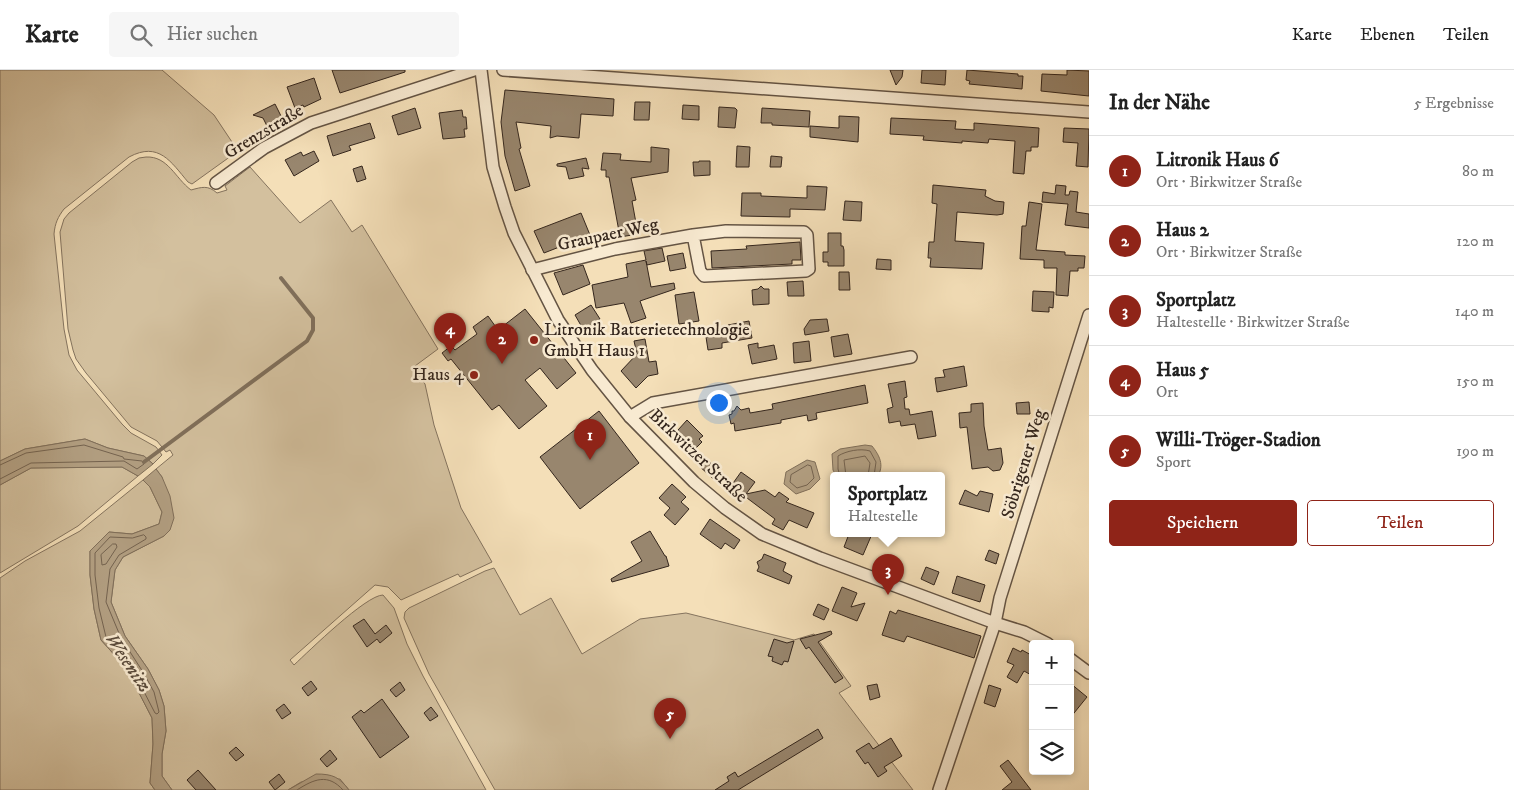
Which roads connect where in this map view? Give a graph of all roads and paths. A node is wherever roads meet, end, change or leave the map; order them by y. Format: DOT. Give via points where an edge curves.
graph roads {
  1 [pos="474,70"];
  2 [pos="481,70"];
  3 [pos="502,70"];
  4 [pos="507,70"];
  5 [pos="1089,112"];
  6 [pos="216,182"];
  7 [pos="693,235"];
  8 [pos="532,270"];
  9 [pos="1089,315"];
  10 [pos="911,357"];
  11 [pos="630,417"];
  12 [pos="995,623"];
  13 [pos="1040,640"];
  14 [pos="1074,662"];
  15 [pos="1089,673"];
  16 [pos="939,790"];
  1 -- 6 [label="street, Grenzstraße" via="311,123 264,148"];
  2 -- 8 [label="street, Birkwitzer Straße" via="493,167 514,233"];
  3 -- 4 [label="street"];
  4 -- 5 [label="street"];
  7 -- 7 [label="street, Graupaer Weg" via="726,231 804,232 807,235 809,268 806,271 704,276 700,271"];
  7 -- 8 [label="street, Graupaer Weg" via="615,249"];
  8 -- 11 [label="street, Birkwitzer Straße" via="558,320"];
  9 -- 12 [label="street, Söbrigener Weg" via="1000,598"];
  10 -- 11 [label="street, Birkwitzer Straße" via="653,403"];
  11 -- 12 [label="street, Birkwitzer Straße" via="694,482 762,534"];
  12 -- 13 [label="street, Birkwitzer Straße"];
  12 -- 16 [label="street, Söbrigener Weg"];
  14 -- 15 [label="street"];
}
